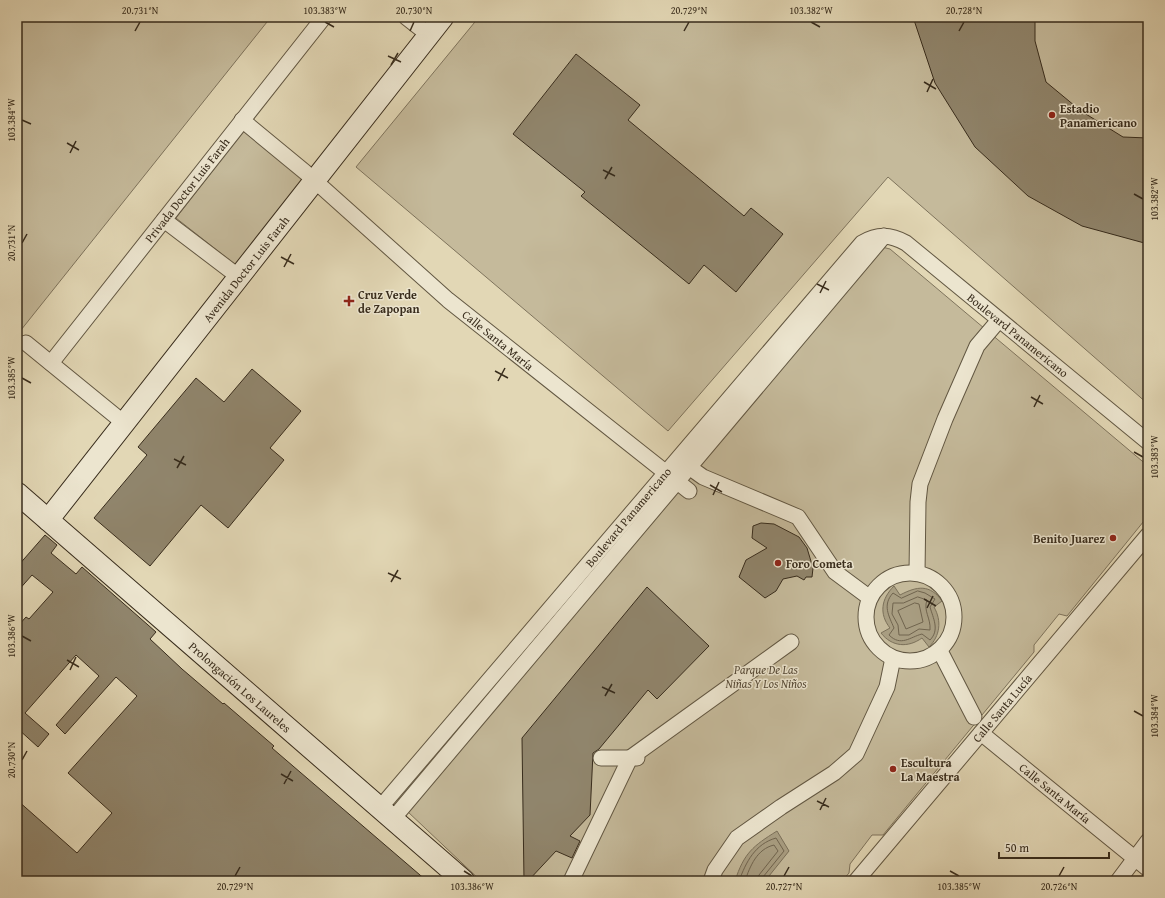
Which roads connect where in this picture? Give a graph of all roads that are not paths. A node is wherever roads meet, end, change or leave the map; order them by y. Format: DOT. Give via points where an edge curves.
graph roads {
  1 [pos="324,17"];
  2 [pos="406,17"];
  3 [pos="443,17"];
  4 [pos="429,35"];
  5 [pos="242,120"];
  6 [pos="314,182"];
  7 [pos="164,220"];
  8 [pos="884,236"];
  9 [pos="239,278"];
  10 [pos="999,320"];
  11 [pos="26,343"];
  12 [pos="51,363"];
  13 [pos="124,423"];
  14 [pos="1148,442"];
  15 [pos="689,467"];
  16 [pos="671,478"];
  17 [pos="689,491"];
  18 [pos="17,493"];
  19 [pos="48,520"];
  20 [pos="1146,543"];
  21 [pos="917,573"];
  22 [pos="870,598"];
  23 [pos="791,642"];
  24 [pos="940,650"];
  25 [pos="894,658"];
  26 [pos="974,717"];
  27 [pos="981,732"];
  28 [pos="601,758"];
  29 [pos="635,758"];
  30 [pos="386,814"];
  31 [pos="1148,840"];
  32 [pos="1135,858"];
  33 [pos="1148,869"];
  34 [pos="464,881"];
  35 [pos="571,881"];
  36 [pos="711,881"];
  37 [pos="856,881"];
  38 [pos="1118,881"];
  1 -- 5 [label="street, Privada Doctor Luis Farah"];
  2 -- 4 [label="street"];
  3 -- 4 [label="street, Avenida Doctor Luis Farah"];
  4 -- 6 [label="street, Avenida Doctor Luis Farah"];
  5 -- 6 [label="street, Calle Santa María"];
  5 -- 7 [label="street, Privada Doctor Luis Farah"];
  6 -- 9 [label="street, Avenida Doctor Luis Farah"];
  6 -- 16 [label="street, Calle Santa María" via="448,300"];
  7 -- 9 [label="street"];
  7 -- 12 [label="street, Privada Doctor Luis Farah"];
  8 -- 10 [label="street, Boulevard Panamericano" via="906,244"];
  8 -- 15 [label="street, Boulevard Panamericano"];
  8 -- 16 [label="street, Boulevard Panamericano" via="870,238 862,243"];
  9 -- 13 [label="street, Avenida Doctor Luis Farah"];
  10 -- 14 [label="street, Boulevard Panamericano"];
  10 -- 21 [label="street" via="977,346 920,484"];
  11 -- 12 [label="street"];
  12 -- 13 [label="street"];
  13 -- 19 [label="street, Avenida Doctor Luis Farah"];
  15 -- 16 [label="street, Boulevard Panamericano"];
  15 -- 22 [label="street" via="703,477 798,517 835,572"];
  16 -- 17 [label="street, Calle Santa María"];
  16 -- 30 [label="street, Boulevard Panamericano"];
  18 -- 19 [label="street, Prolongación Los Laureles"];
  19 -- 30 [label="street, Prolongación Los Laureles"];
  20 -- 27 [label="street, Calle Santa Lucía"];
  21 -- 22 [label="street" via="906,573 890,578 876,589"];
  21 -- 24 [label="street" via="939,583 952,602 954,625 950,637"];
  22 -- 25 [label="street" via="866,617 868,631 878,648"];
  23 -- 29 [label="street"];
  24 -- 25 [label="street" via="919,660 906,661"];
  24 -- 26 [label="street"];
  25 -- 36 [label="street" via="887,687 856,754 818,784 781,806 737,838 715,870"];
  27 -- 32 [label="street, Calle Santa María"];
  27 -- 37 [label="street, Calle Santa Lucía"];
  28 -- 29 [label="street"];
  29 -- 35 [label="street"];
  30 -- 34 [label="street, Prolongación Los Laureles"];
  31 -- 32 [label="street"];
  32 -- 33 [label="street, Calle Santa María"];
  32 -- 38 [label="street"];
}
